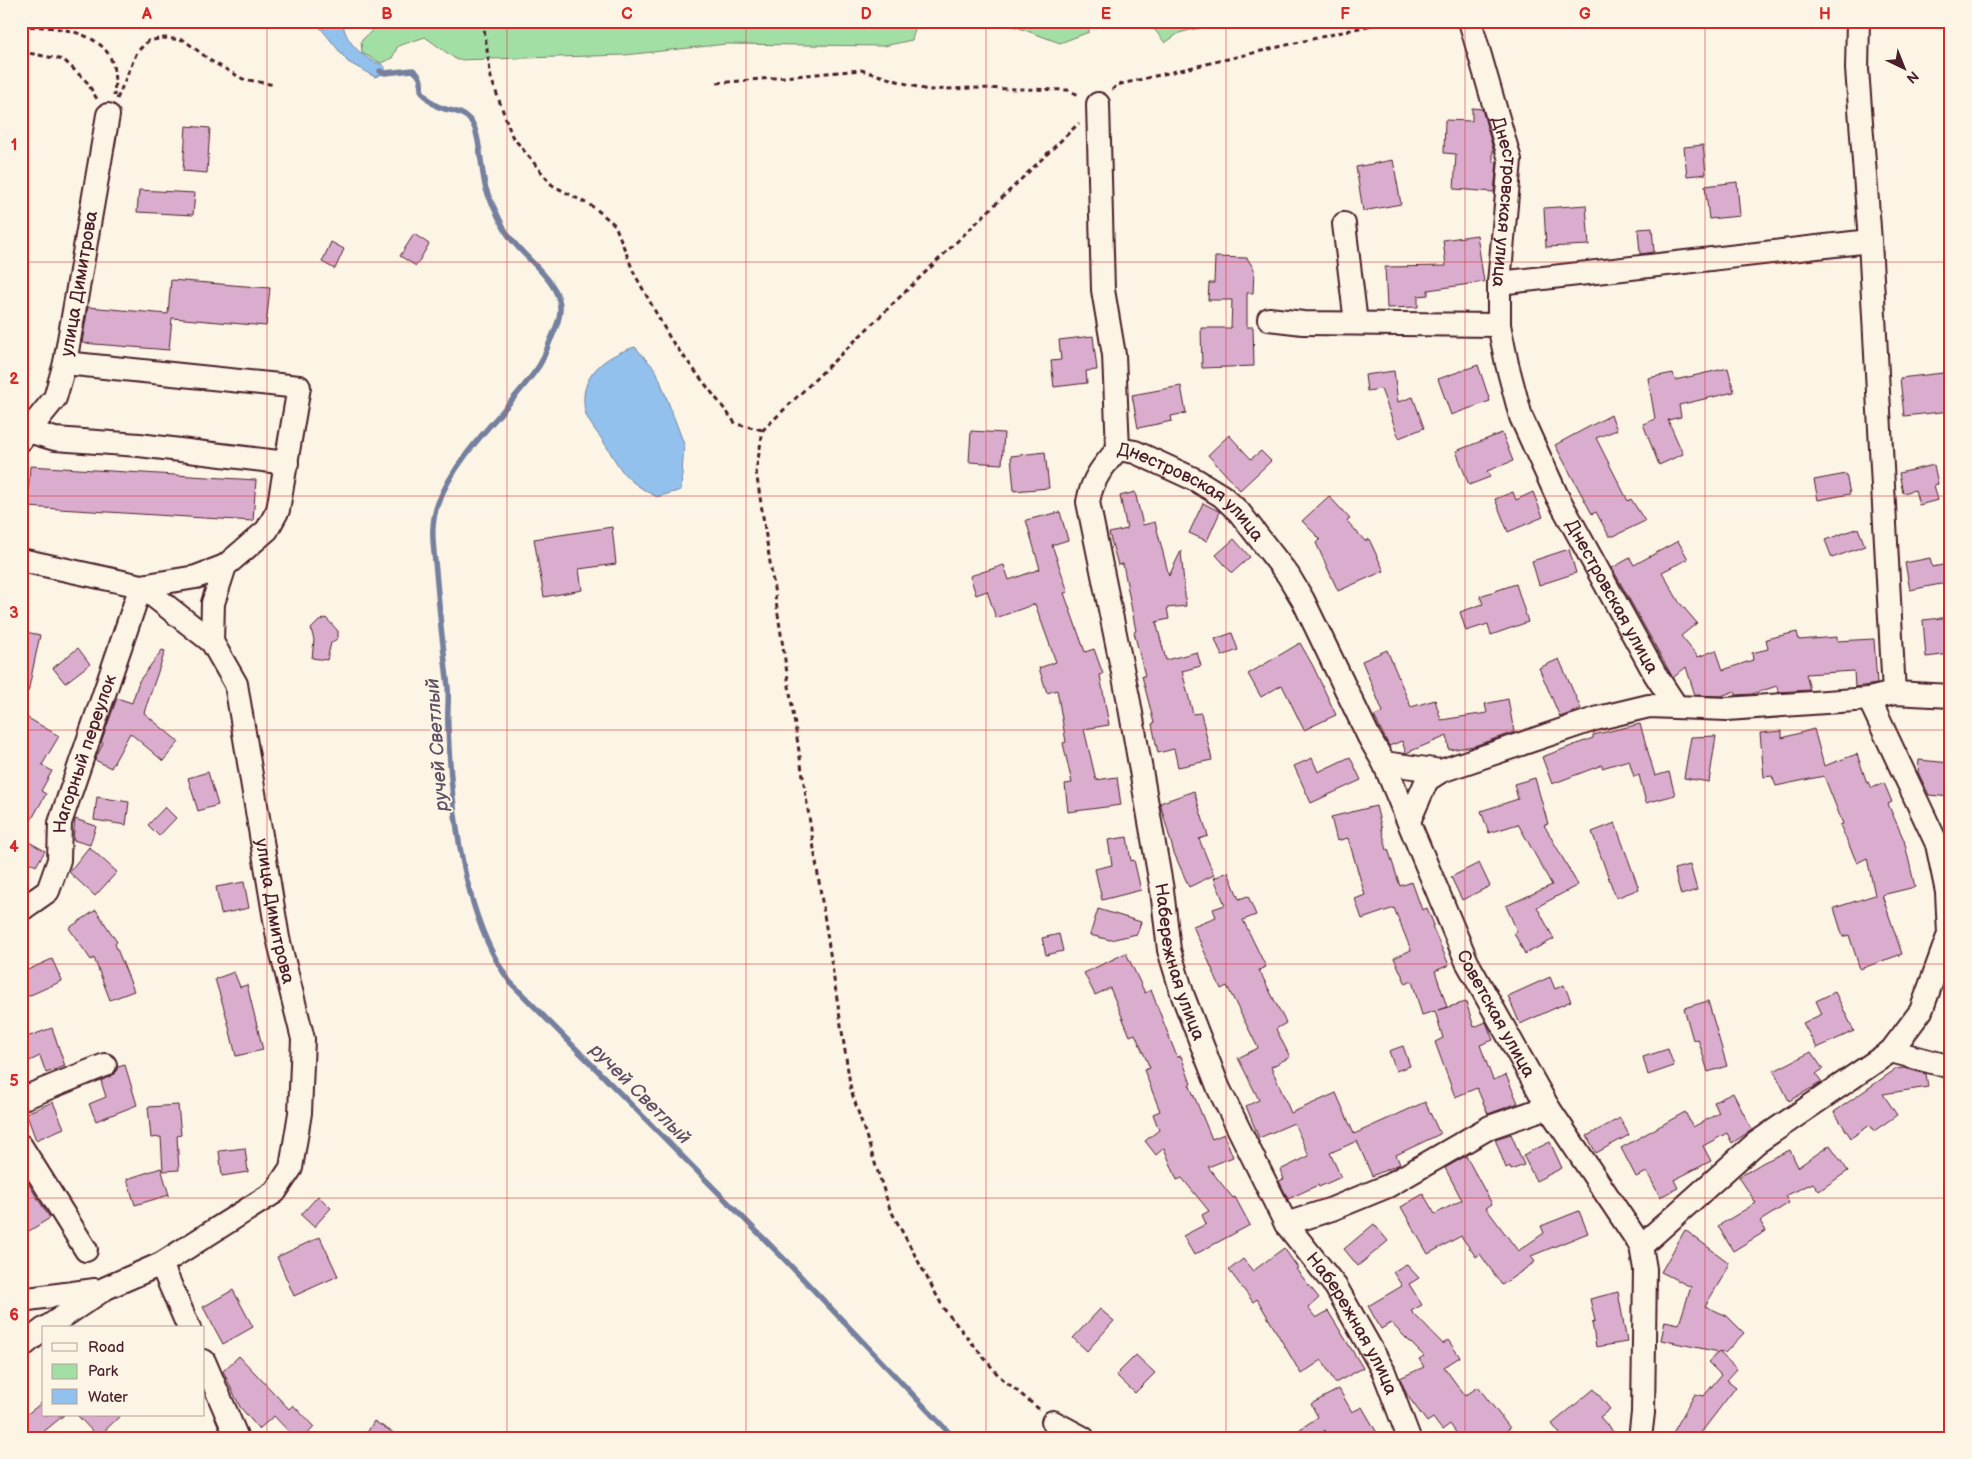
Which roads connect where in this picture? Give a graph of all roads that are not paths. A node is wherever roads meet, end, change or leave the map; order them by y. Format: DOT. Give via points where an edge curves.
graph roads {
  1 [pos="1470,21"];
  2 [pos="1858,21"];
  3 [pos="1098,104"];
  4 [pos="108,116"];
  5 [pos="1344,224"];
  6 [pos="1870,241"];
  7 [pos="1499,283"];
  8 [pos="1269,319"];
  9 [pos="1356,323"];
  10 [pos="1500,325"];
  11 [pos="65,363"];
  12 [pos="25,436"];
  13 [pos="1118,449"];
  14 [pos="287,463"];
  15 [pos="21,560"];
  16 [pos="225,566"];
  17 [pos="141,586"];
  18 [pos="212,642"];
  19 [pos="1894,693"];
  20 [pos="1951,696"];
  21 [pos="1869,698"];
  22 [pos="1676,706"];
  23 [pos="1384,763"];
  24 [pos="1441,771"];
  25 [pos="1409,820"];
  26 [pos="21,910"];
  27 [pos="1891,1051"];
  28 [pos="105,1065"];
  29 [pos="1951,1067"];
  30 [pos="21,1098"];
  31 [pos="1548,1107"];
  32 [pos="21,1146"];
  33 [pos="1286,1224"];
  34 [pos="1641,1246"];
  35 [pos="86,1250"];
  36 [pos="161,1264"];
  37 [pos="106,1288"];
  38 [pos="21,1300"];
  39 [pos="49,1326"];
  40 [pos="188,1326"];
  41 [pos="42,1331"];
  42 [pos="21,1347"];
  43 [pos="205,1363"];
  44 [pos="1053,1422"];
  45 [pos="238,1438"];
  46 [pos="1082,1438"];
  47 [pos="1409,1438"];
  48 [pos="1640,1438"];
  1 -- 7 [label="street, Днестровская улица" via="1510,160"];
  2 -- 6 [label="street" via="1857,69"];
  3 -- 13 [label="street, Днестровская улица" via="1102,290 1114,355"];
  4 -- 11 [label="street, улица Димитрова"];
  5 -- 9 [label="street"];
  6 -- 7 [label="street"];
  6 -- 19 [label="street"];
  7 -- 10 [label="street, Днестровская улица"];
  8 -- 9 [label="street"];
  9 -- 10 [label="street"];
  10 -- 22 [label="street, Днестровская улица" via="1521,417 1557,496"];
  11 -- 12 [label="street, улица Димитрова" via="55,398"];
  11 -- 14 [label="street" via="298,387"];
  12 -- 14 [label="street" via="139,445"];
  13 -- 23 [label="street, Днестровская улица" via="1135,452 1196,480 1222,496 1239,512 1288,575 1303,600"];
  13 -- 33 [label="street, Набережная улица" via="1100,469 1090,489 1088,502 1129,702 1162,890 1169,950 1219,1089"];
  14 -- 16 [label="street" via="278,510 266,530"];
  15 -- 17 [label="street, улица Димитрова"];
  16 -- 17 [label="street" via="196,577"];
  16 -- 18 [label="street" via="213,603"];
  17 -- 18 [label="street, улица Димитрова"];
  17 -- 26 [label="street, Нагорный переулок" via="60,823 59,860 48,891"];
  18 -- 36 [label="street, улица Димитрова" via="236,684 278,938 303,1039 300,1113 291,1168 275,1192"];
  19 -- 20 [label="street"];
  19 -- 21 [label="street"];
  21 -- 22 [label="street" via="1727,709"];
  21 -- 27 [label="street" via="1937,844 1947,892 1949,934 1921,1011"];
  22 -- 24 [label="street" via="1649,706 1619,712"];
  23 -- 24 [label="street"];
  23 -- 25 [label="street, Советская улица"];
  24 -- 25 [label="street" via="1427,780"];
  25 -- 31 [label="street, Советская улица" via="1467,962"];
  27 -- 29 [label="street"];
  27 -- 34 [label="street" via="1756,1143"];
  28 -- 30 [label="street"];
  31 -- 33 [label="street" via="1490,1127 1388,1186"];
  31 -- 34 [label="street, Советская улица"];
  32 -- 35 [label="street"];
  33 -- 47 [label="street, Набережная улица" via="1336,1288 1384,1372"];
  34 -- 48 [label="street, Советская улица" via="1645,1269"];
  36 -- 37 [label="street"];
  36 -- 40 [label="street"];
  37 -- 38 [label="street"];
  37 -- 39 [label="street"];
  41 -- 42 [label="street"];
  43 -- 45 [label="street"];
  44 -- 46 [label="street"];
}
